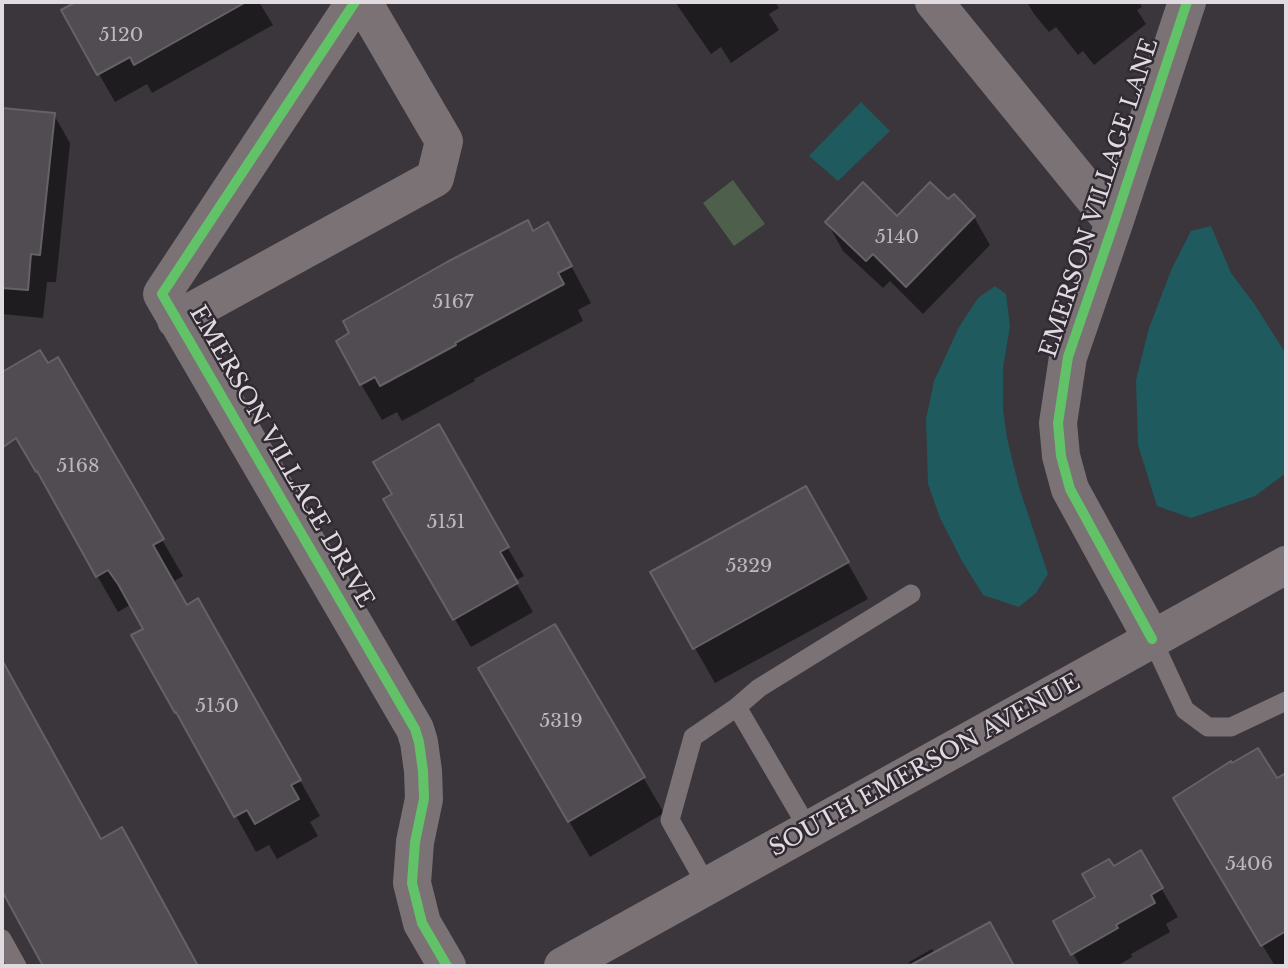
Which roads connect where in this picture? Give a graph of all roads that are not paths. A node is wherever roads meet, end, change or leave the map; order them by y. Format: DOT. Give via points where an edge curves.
graph roads {
  1 [pos="355,2"];
  2 [pos="363,2"];
  3 [pos="934,2"];
  4 [pos="1187,2"];
  5 [pos="1114,223"];
  6 [pos="176,320"];
  7 [pos="1286,565"];
  8 [pos="911,594"];
  9 [pos="1152,639"];
  10 [pos="1286,701"];
  11 [pos="737,707"];
  12 [pos="809,830"];
  13 [pos="707,886"];
  14 [pos="2,939"];
  15 [pos="17,966"];
  16 [pos="447,966"];
  17 [pos="563,966"];
  1 -- 6 [label="street, EMERSON VILLAGE DRIVE" via="162,294"];
  2 -- 6 [label="street, EMERSON VILLAGE DRIVE" via="444,141 435,178"];
  3 -- 5 [label="street"];
  4 -- 5 [label="street, EMERSON VILLAGE LANE"];
  5 -- 9 [label="street, EMERSON VILLAGE LANE" via="1068,357 1058,423 1061,456 1070,489"];
  6 -- 16 [label="street, EMERSON VILLAGE DRIVE" via="415,729 424,771 424,799 411,883 422,923"];
  7 -- 9 [label="main road, SOUTH EMERSON AVENUE"];
  8 -- 11 [label="lane"];
  9 -- 10 [label="lane" via="1185,710 1208,727 1231,727"];
  9 -- 12 [label="main road, SOUTH EMERSON AVENUE"];
  11 -- 12 [label="lane"];
  11 -- 13 [label="lane" via="693,737 670,820"];
  12 -- 13 [label="main road, SOUTH EMERSON AVENUE"];
  13 -- 17 [label="main road, SOUTH EMERSON AVENUE"];
  14 -- 15 [label="lane"];
}
